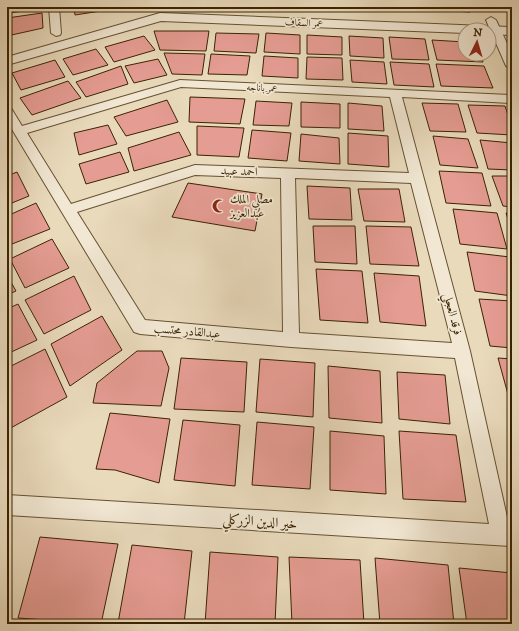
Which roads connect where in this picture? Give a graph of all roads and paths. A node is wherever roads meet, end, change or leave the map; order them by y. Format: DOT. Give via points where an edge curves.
graph roads {
  1 [pos="54,7"];
  2 [pos="168,7"];
  3 [pos="146,9"];
  4 [pos="512,20"];
  5 [pos="457,23"];
  6 [pos="457,24"];
  7 [pos="497,24"];
  8 [pos="497,26"];
  9 [pos="71,29"];
  10 [pos="512,31"];
  11 [pos="56,33"];
  12 [pos="497,34"];
  13 [pos="42,37"];
  14 [pos="7,61"];
  15 [pos="512,66"];
  16 [pos="395,94"];
  17 [pos="512,99"];
  18 [pos="7,111"];
  19 [pos="20,131"];
  20 [pos="288,173"];
  21 [pos="417,178"];
  22 [pos="67,210"];
  23 [pos="291,340"];
  24 [pos="462,351"];
  25 [pos="7,505"];
  26 [pos="507,536"];
  1 -- 11 [label="street"];
  2 -- 3 [label="street, عمر السقاف"];
  2 -- 5 [label="street, عمر السقاف"];
  4 -- 7 [label="street, عمر السقاف"];
  6 -- 14 [label="street, عمر السقاف" via="160,17"];
  8 -- 10 [label="street, عمر السقاف"];
  9 -- 11 [label="street"];
  11 -- 13 [label="street"];
  12 -- 15 [label="street"];
  16 -- 17 [label="street, عمر باناجه"];
  16 -- 19 [label="street, عمر باناجه" via="180,83"];
  16 -- 21 [label="street, فرقد العجلي"];
  18 -- 19 [label="street, عبدالقادر محتسب"];
  19 -- 22 [label="street, عبدالقادر محتسب"];
  20 -- 21 [label="street, احمد عبيد"];
  20 -- 22 [label="street, احمد عبيد" via="195,170"];
  20 -- 23 [label="street"];
  21 -- 24 [label="street, فرقد العجلي"];
  22 -- 23 [label="street, عبدالقادر محتسب" via="140,327"];
  23 -- 24 [label="street, عبدالقادر محتسب"];
  24 -- 26 [label="street, فرقد العجلي"];
  25 -- 26 [label="street, خير الدين الزركلي"];
}
